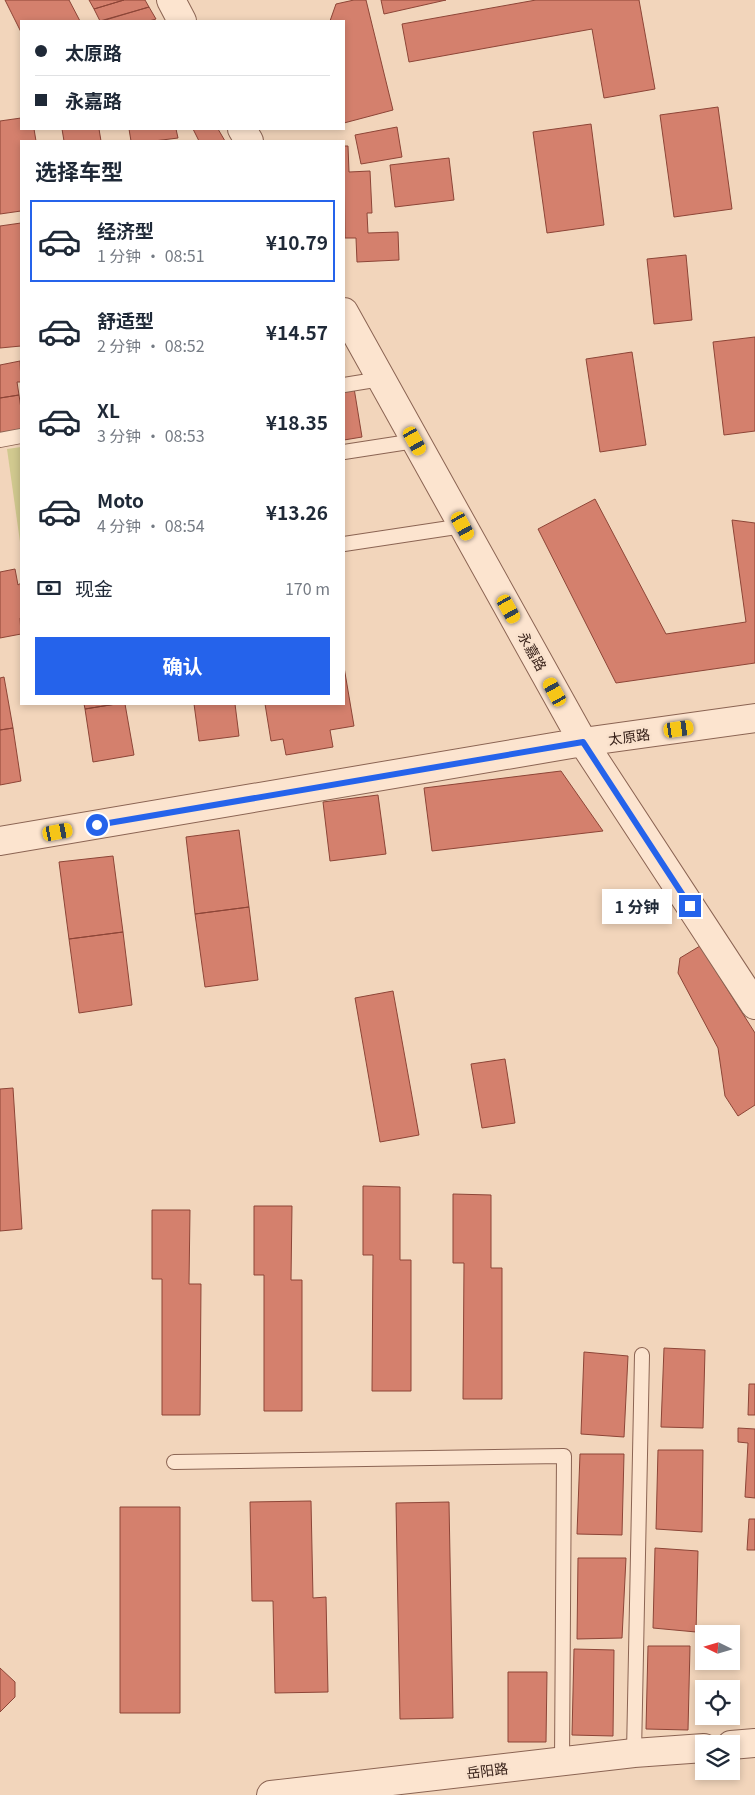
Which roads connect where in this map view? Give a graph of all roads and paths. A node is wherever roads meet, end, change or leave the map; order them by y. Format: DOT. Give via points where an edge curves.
graph roads {
  1 [pos="171,0"];
  2 [pos="181,20"];
  3 [pos="345,314"];
  4 [pos="381,379"];
  5 [pos="345,385"];
  6 [pos="20,436"];
  7 [pos="0,440"];
  8 [pos="415,441"];
  9 [pos="345,452"];
  10 [pos="463,526"];
  11 [pos="345,544"];
  12 [pos="755,718"];
  13 [pos="583,742"];
  14 [pos="0,841"];
  15 [pos="755,1005"];
  16 [pos="642,1355"];
  17 [pos="174,1462"];
  18 [pos="755,1743"];
  19 [pos="740,1744"];
  20 [pos="695,1749"];
  21 [pos="634,1753"];
  22 [pos="562,1762"];
  23 [pos="271,1795"];
  1 -- 2 [label="street"];
  3 -- 4 [label="street, 永嘉路"];
  4 -- 5 [label="lane"];
  4 -- 8 [label="street, 永嘉路"];
  6 -- 7 [label="lane"];
  8 -- 9 [label="lane"];
  8 -- 10 [label="street, 永嘉路"];
  10 -- 11 [label="lane"];
  10 -- 13 [label="street, 永嘉路"];
  12 -- 13 [label="street, 太原路"];
  13 -- 14 [label="street, 太原路"];
  13 -- 15 [label="street, 永嘉路"];
  16 -- 21 [label="lane"];
  17 -- 22 [label="lane" via="564,1456"];
  18 -- 19 [label="street"];
  20 -- 21 [label="street, 岳阳路"];
  21 -- 22 [label="street, 岳阳路"];
  22 -- 23 [label="street, 岳阳路"];
}
